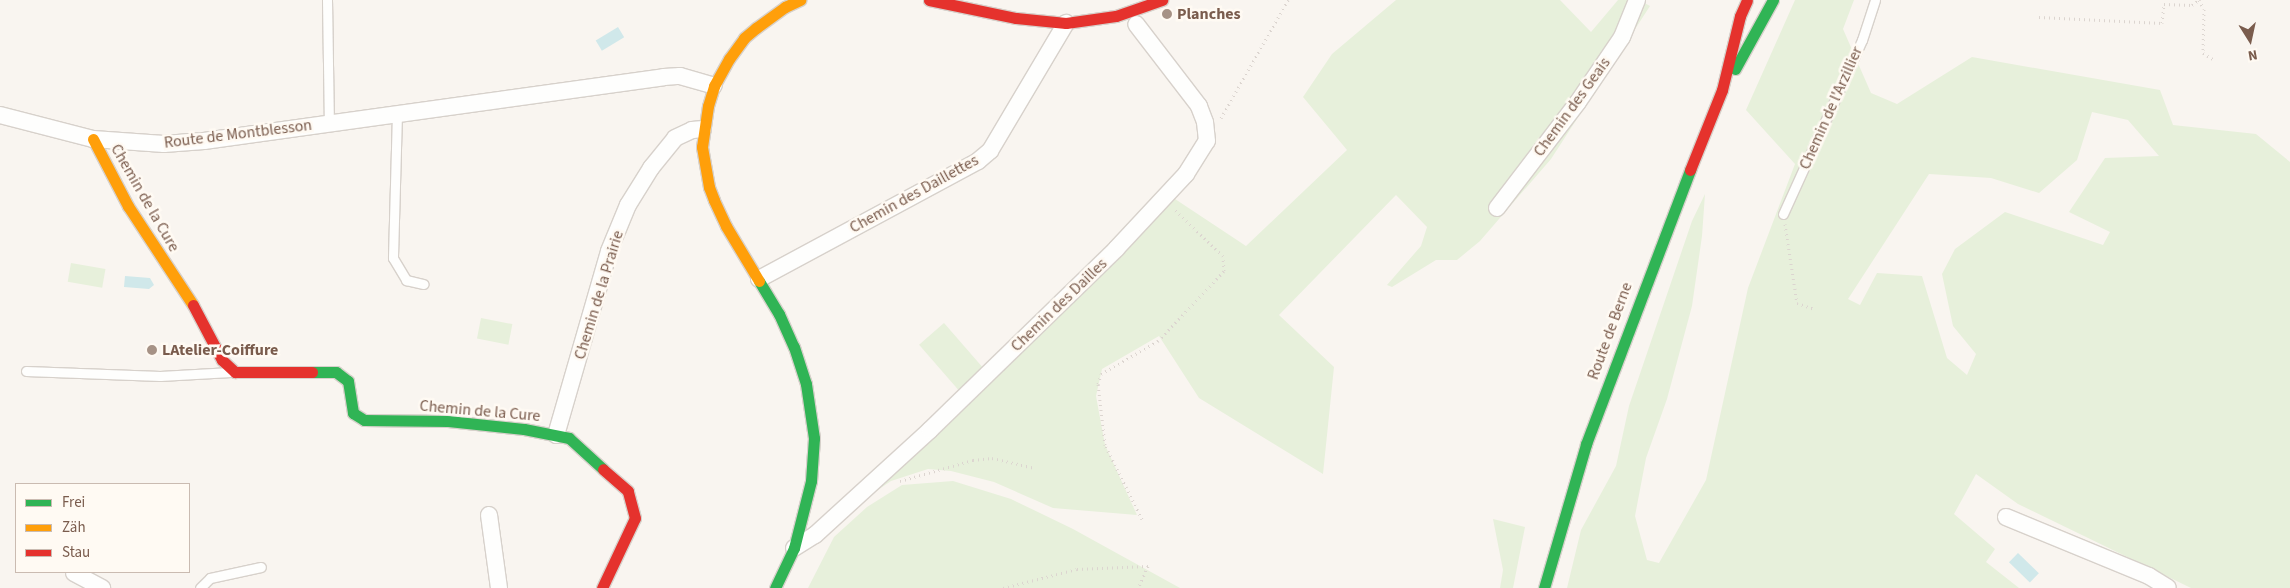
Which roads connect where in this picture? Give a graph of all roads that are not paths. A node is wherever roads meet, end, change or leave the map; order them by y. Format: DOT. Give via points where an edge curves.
graph roads {
  1 [pos="327,0"];
  2 [pos="784,0"];
  3 [pos="800,0"];
  4 [pos="928,0"];
  5 [pos="1162,0"];
  6 [pos="1637,0"];
  7 [pos="1747,0"];
  8 [pos="1772,0"];
  9 [pos="1875,0"];
  10 [pos="769,17"];
  11 [pos="1066,23"];
  12 [pos="1136,24"];
  13 [pos="714,86"];
  14 [pos="1722,90"];
  15 [pos="397,113"];
  16 [pos="0,115"];
  17 [pos="329,123"];
  18 [pos="703,129"];
  19 [pos="93,139"];
  20 [pos="1497,208"];
  21 [pos="1783,214"];
  22 [pos="759,278"];
  23 [pos="424,284"];
  24 [pos="26,371"];
  25 [pos="235,372"];
  26 [pos="556,435"];
  27 [pos="489,515"];
  28 [pos="2006,517"];
  29 [pos="794,548"];
  30 [pos="261,567"];
  31 [pos="74,573"];
  32 [pos="102,588"];
  33 [pos="200,588"];
  34 [pos="498,588"];
  35 [pos="602,588"];
  36 [pos="775,588"];
  37 [pos="1544,588"];
  38 [pos="2168,588"];
  1 -- 17 [label="lane, Route de Montblesson"];
  2 -- 10 [label="street"];
  3 -- 10 [label="street"];
  4 -- 11 [label="street" via="1016,18"];
  5 -- 11 [label="street" via="1116,16"];
  6 -- 20 [label="street, Chemin des Geais" via="1616,45 1578,102"];
  7 -- 14 [label="street, Route de Berne"];
  8 -- 14 [label="street, Route de Berne" via="1760,27"];
  9 -- 21 [label="lane, Chemin de l'Arzillier" via="1862,40"];
  10 -- 13 [label="street" via="744,38"];
  11 -- 22 [label="street, Chemin des Daillettes" via="990,151 978,161"];
  12 -- 29 [label="street, Chemin des Dailles" via="1198,106 1208,134 1186,174 1116,249 930,430 815,535"];
  13 -- 15 [label="street, Route de Montblesson" via="680,76 664,77"];
  13 -- 18 [label="street"];
  14 -- 37 [label="street, Route de Berne" via="1663,236 1586,444"];
  15 -- 17 [label="street, Route de Montblesson"];
  15 -- 23 [label="lane" via="393,258 406,280"];
  16 -- 19 [label="street, Route de Montblesson"];
  17 -- 19 [label="street, Route de Montblesson" via="164,144"];
  18 -- 22 [label="street" via="702,147 714,200 726,226"];
  18 -- 26 [label="street, Chemin de la Prairie" via="674,138 650,168 628,206 609,251"];
  19 -- 25 [label="street, Chemin de la Cure" via="128,206 193,305 222,360"];
  22 -- 29 [label="street" via="794,347 806,384 814,438 811,481"];
  24 -- 25 [label="lane, Chemin de la Cure" via="160,376"];
  25 -- 26 [label="street, Chemin de la Cure" via="336,372 348,381 353,413 364,420 448,421"];
  26 -- 35 [label="street, Chemin de la Cure" via="569,438 628,491 635,518"];
  27 -- 34 [label="street"];
  28 -- 38 [label="street" via="2149,576"];
  29 -- 36 [label="street"];
  30 -- 33 [label="lane" via="210,578"];
  31 -- 32 [label="street"];
}
